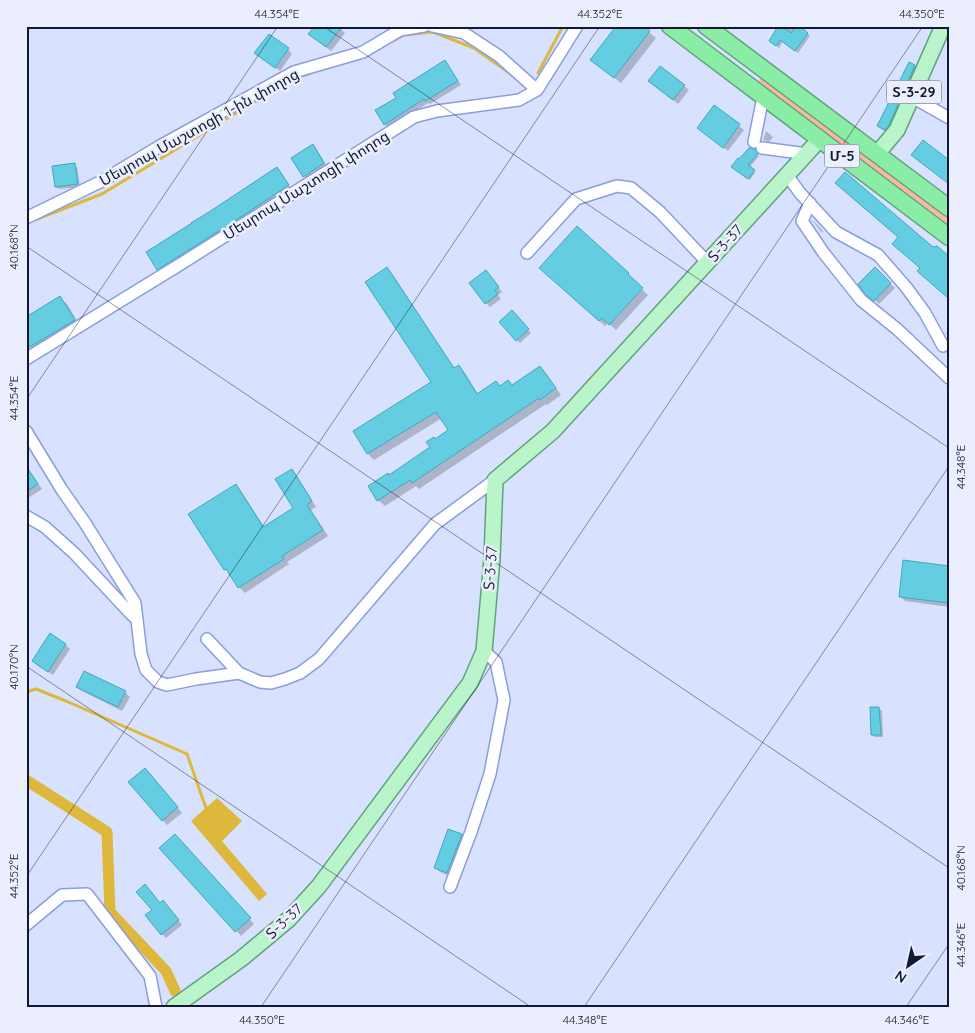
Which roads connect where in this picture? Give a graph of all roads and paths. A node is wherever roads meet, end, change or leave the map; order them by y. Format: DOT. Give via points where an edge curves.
graph roads {
  1 [pos="424,26"];
  2 [pos="432,26"];
  3 [pos="577,26"];
  4 [pos="670,26"];
  5 [pos="706,26"];
  6 [pos="944,26"];
  7 [pos="400,28"];
  8 [pos="750,59"];
  9 [pos="736,76"];
  10 [pos="537,90"];
  11 [pos="763,97"];
  12 [pos="912,97"];
  13 [pos="949,118"];
  14 [pos="820,139"];
  15 [pos="807,154"];
  16 [pos="877,154"];
  17 [pos="787,175"];
  18 [pos="810,203"];
  19 [pos="949,208"];
  20 [pos="26,218"];
  21 [pos="949,237"];
  22 [pos="527,253"];
  23 [pos="707,262"];
  24 [pos="943,346"];
  25 [pos="26,358"];
  26 [pos="949,378"];
  27 [pos="26,431"];
  28 [pos="495,480"];
  29 [pos="26,516"];
  30 [pos="137,619"];
  31 [pos="207,639"];
  32 [pos="484,651"];
  33 [pos="239,673"];
  34 [pos="450,887"];
  35 [pos="26,925"];
  36 [pos="156,1007"];
  37 [pos="174,1007"];
  1 -- 7 [label="street"];
  2 -- 10 [label="street" via="464,33 499,56"];
  3 -- 10 [label="street"];
  4 -- 9 [label="highway, Մ-5"];
  5 -- 8 [label="highway, Մ-5"];
  6 -- 12 [label="main road, Տ-3-29"];
  7 -- 20 [label="street, Մեսրոպ Մաշտոցի 1-ին փողոց" via="364,52 294,72 100,182"];
  8 -- 9 [label="highway" via="738,64"];
  8 -- 16 [label="highway, Մ-5"];
  9 -- 11 [label="highway, Մ-5"];
  10 -- 25 [label="street, Մեսրոպ Մաշտոցի փողոց" via="519,100 437,110 414,117"];
  11 -- 14 [label="highway, Մ-5"];
  11 -- 15 [label="street" via="758,145"];
  12 -- 13 [label="street"];
  12 -- 16 [label="main road, Տ-3-29" via="897,130"];
  14 -- 15 [label="main road, Տ-3-37 / Տ-3-37"];
  14 -- 21 [label="highway, Մ-5"];
  15 -- 17 [label="main road, Տ-3-37 / Տ-3-37"];
  16 -- 19 [label="highway, Մ-5"];
  17 -- 18 [label="street"];
  17 -- 23 [label="main road, Տ-3-37 / Տ-3-37"];
  18 -- 24 [label="street" via="836,232 878,255 906,286"];
  18 -- 26 [label="street" via="802,221 861,300"];
  22 -- 23 [label="street" via="576,199 617,186 631,188 660,212"];
  23 -- 28 [label="main road, Տ-3-37 / Տ-3-37" via="553,431"];
  27 -- 30 [label="street" via="136,603"];
  28 -- 32 [label="main road, Տ-3-37 / Տ-3-37"];
  28 -- 33 [label="street" via="435,524 319,659 300,673 271,683"];
  29 -- 30 [label="street" via="45,527"];
  30 -- 33 [label="street" via="146,670 158,682 167,685"];
  31 -- 33 [label="street"];
  32 -- 34 [label="street" via="496,662 504,700 490,774"];
  32 -- 37 [label="main road, Տ-3-37 / Տ-3-37" via="470,683 319,886 288,919 241,959"];
  35 -- 36 [label="street" via="62,895 87,894 150,976"];
}
